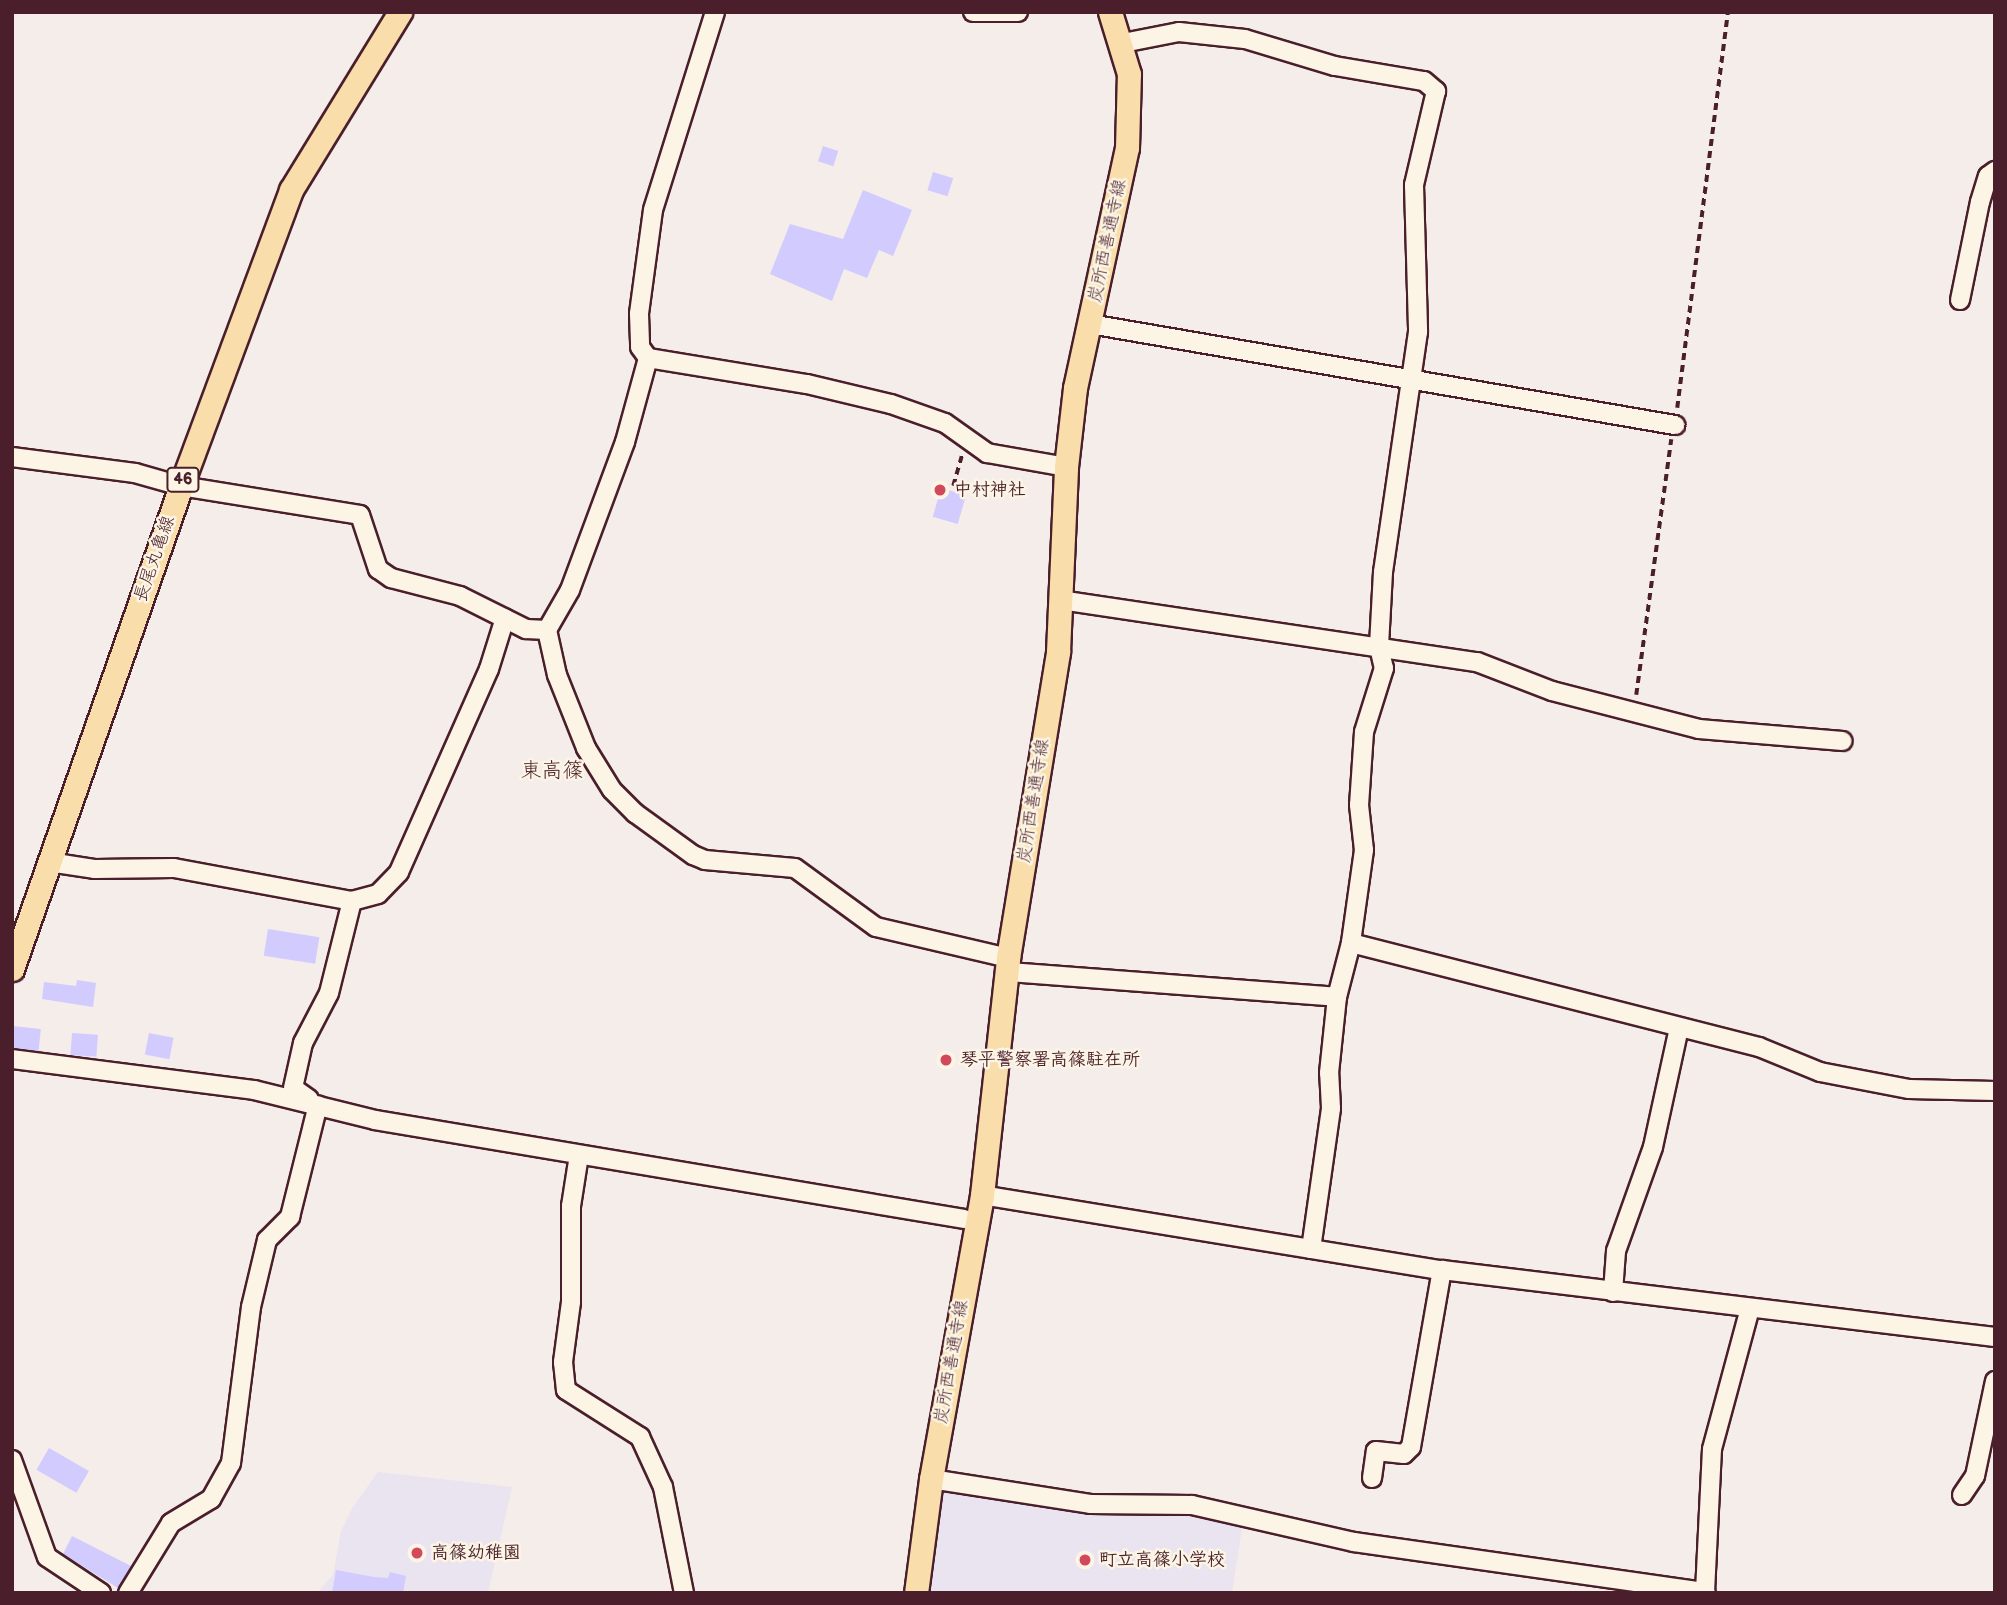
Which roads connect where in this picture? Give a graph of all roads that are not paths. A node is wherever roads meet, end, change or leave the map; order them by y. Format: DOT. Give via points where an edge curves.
graph roads {
  1 [pos="400,12"];
  2 [pos="715,12"];
  3 [pos="973,12"];
  4 [pos="1017,12"];
  5 [pos="1110,12"];
  6 [pos="1123,43"];
  7 [pos="1995,171"];
  8 [pos="1960,300"];
  9 [pos="1090,324"];
  10 [pos="648,358"];
  11 [pos="1412,382"];
  12 [pos="1675,425"];
  13 [pos="12,457"];
  14 [pos="1066,467"];
  15 [pos="181,486"];
  16 [pos="1060,600"];
  17 [pos="505,618"];
  18 [pos="547,629"];
  19 [pos="1379,647"];
  20 [pos="1843,741"];
  21 [pos="49,862"];
  22 [pos="352,901"];
  23 [pos="1351,943"];
  24 [pos="1008,965"];
  25 [pos="12,969"];
  26 [pos="1337,997"];
  27 [pos="1679,1028"];
  28 [pos="12,1059"];
  29 [pos="1995,1091"];
  30 [pos="318,1105"];
  31 [pos="579,1155"];
  32 [pos="982,1195"];
  33 [pos="964,1219"];
  34 [pos="1311,1249"];
  35 [pos="1442,1270"];
  36 [pos="1613,1292"];
  37 [pos="1750,1308"];
  38 [pos="1995,1337"];
  39 [pos="1995,1381"];
  40 [pos="12,1460"];
  41 [pos="1371,1478"];
  42 [pos="931,1479"];
  43 [pos="1962,1495"];
  44 [pos="1677,1590"];
  45 [pos="1705,1592"];
  46 [pos="101,1593"];
  47 [pos="128,1593"];
  48 [pos="684,1593"];
  49 [pos="916,1593"];
  1 -- 15 [label="main road, 長尾丸亀線 / 46" via="291,190"];
  2 -- 10 [label="street" via="653,210 639,314 640,347"];
  3 -- 4 [label="street"];
  5 -- 6 [label="main road, 炭所西善通寺線"];
  6 -- 9 [label="main road, 炭所西善通寺線" via="1131,110 1127,148"];
  6 -- 11 [label="street" via="1179,32 1245,38 1335,66 1424,81 1436,91 1414,185 1418,332"];
  7 -- 8 [label="street" via="1988,176 1980,202"];
  9 -- 11 [label="street"];
  9 -- 14 [label="main road, 炭所西善通寺線"];
  10 -- 14 [label="street" via="807,384 891,404 945,423 987,453"];
  10 -- 18 [label="street" via="625,442 570,590"];
  11 -- 12 [label="street"];
  11 -- 19 [label="street" via="1383,572"];
  13 -- 15 [label="street" via="135,473"];
  14 -- 16 [label="main road, 炭所西善通寺線"];
  15 -- 17 [label="street" via="360,515 378,569 391,578 460,596"];
  15 -- 21 [label="main road, 長尾丸亀線 / 46"];
  16 -- 19 [label="street"];
  16 -- 24 [label="main road, 炭所西善通寺線" via="1058,652"];
  17 -- 18 [label="street" via="526,629"];
  17 -- 22 [label="street" via="489,668 399,872 378,894"];
  18 -- 24 [label="street" via="575,727 612,790 635,813 705,860 795,868 876,927"];
  19 -- 20 [label="street" via="1477,662 1639,717 1699,729"];
  19 -- 23 [label="street" via="1384,668 1364,732 1359,805 1364,850"];
  21 -- 22 [label="street" via="95,869 174,868"];
  21 -- 25 [label="main road, 長尾丸亀線 / 46"];
  22 -- 30 [label="street" via="329,993 303,1044 293,1088"];
  23 -- 26 [label="street"];
  23 -- 27 [label="street"];
  24 -- 26 [label="street"];
  24 -- 32 [label="main road, 炭所西善通寺線"];
  26 -- 34 [label="street" via="1329,1073 1331,1108"];
  27 -- 29 [label="street" via="1759,1047 1820,1072 1909,1089"];
  27 -- 36 [label="street" via="1653,1147 1616,1251"];
  28 -- 30 [label="street" via="254,1090"];
  30 -- 31 [label="street" via="375,1120"];
  30 -- 47 [label="street" via="290,1217 267,1240 251,1307 231,1463 211,1499 171,1522"];
  31 -- 33 [label="street"];
  31 -- 48 [label="street" via="571,1206 571,1302 563,1362 566,1390 640,1437 663,1487"];
  32 -- 34 [label="street"];
  32 -- 42 [label="main road, 炭所西善通寺線"];
  34 -- 35 [label="street"];
  35 -- 36 [label="street"];
  35 -- 41 [label="street" via="1411,1447 1404,1454 1376,1451"];
  36 -- 37 [label="street"];
  37 -- 38 [label="street"];
  37 -- 45 [label="street" via="1712,1449"];
  39 -- 43 [label="street" via="1975,1476"];
  40 -- 46 [label="street" via="47,1557"];
  42 -- 44 [label="street" via="1090,1504 1192,1505 1354,1542"];
  42 -- 49 [label="main road, 炭所西善通寺線"];
  44 -- 45 [label="street"];
}
